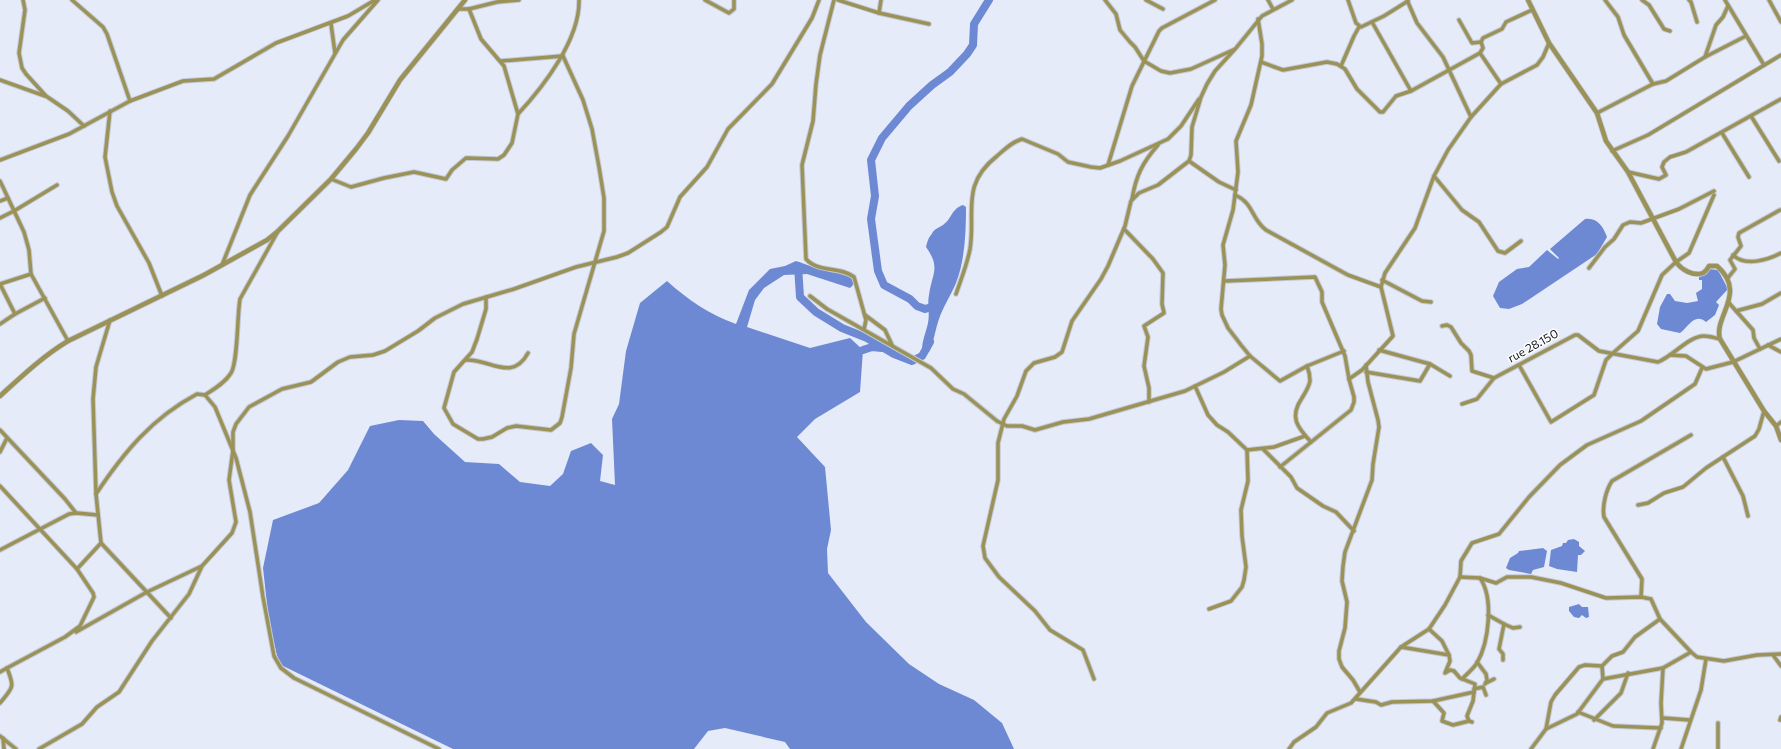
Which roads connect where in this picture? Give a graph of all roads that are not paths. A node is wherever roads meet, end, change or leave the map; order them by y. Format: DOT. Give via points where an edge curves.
graph roads {
  1 [pos="23,0"];
  2 [pos="72,0"];
  3 [pos="375,0"];
  4 [pos="378,0"];
  5 [pos="465,0"];
  6 [pos="519,0"];
  7 [pos="579,0"];
  8 [pos="705,0"];
  9 [pos="734,0"];
  10 [pos="819,0"];
  11 [pos="834,0"];
  12 [pos="838,0"];
  13 [pos="881,0"];
  14 [pos="1105,0"];
  15 [pos="1146,0"];
  16 [pos="1215,0"];
  17 [pos="1268,0"];
  18 [pos="1292,0"];
  19 [pos="1348,0"];
  20 [pos="1408,0"];
  21 [pos="1528,0"];
  22 [pos="1605,0"];
  23 [pos="1642,0"];
  24 [pos="1689,0"];
  25 [pos="1725,0"];
  26 [pos="1769,0"];
  27 [pos="1728,6"];
  28 [pos="458,9"];
  29 [pos="469,9"];
  30 [pos="1163,9"];
  31 [pos="1273,9"];
  32 [pos="1532,10"];
  33 [pos="879,13"];
  34 [pos="1258,19"];
  35 [pos="1459,20"];
  36 [pos="1372,22"];
  37 [pos="1697,22"];
  38 [pos="1781,22"];
  39 [pos="331,24"];
  40 [pos="929,24"];
  41 [pos="1359,27"];
  42 [pos="1670,31"];
  43 [pos="1746,36"];
  44 [pos="1481,42"];
  45 [pos="1549,43"];
  46 [pos="1236,48"];
  47 [pos="1480,53"];
  48 [pos="335,54"];
  49 [pos="1781,55"];
  50 [pos="562,56"];
  51 [pos="1705,57"];
  52 [pos="501,61"];
  53 [pos="1144,61"];
  54 [pos="1261,62"];
  55 [pos="1764,65"];
  56 [pos="1341,66"];
  57 [pos="1449,70"];
  58 [pos="0,80"];
  59 [pos="1501,84"];
  60 [pos="1653,84"];
  61 [pos="1411,92"];
  62 [pos="46,96"];
  63 [pos="1201,97"];
  64 [pos="1781,99"];
  65 [pos="130,101"];
  66 [pos="110,111"];
  67 [pos="1597,113"];
  68 [pos="518,114"];
  69 [pos="1751,116"];
  70 [pos="1471,117"];
  71 [pos="84,126"];
  72 [pos="1722,133"];
  73 [pos="1159,144"];
  74 [pos="1612,151"];
  75 [pos="0,160"];
  76 [pos="1189,161"];
  77 [pos="1779,161"];
  78 [pos="1108,166"];
  79 [pos="1628,172"];
  80 [pos="1434,176"];
  81 [pos="1749,177"];
  82 [pos="331,179"];
  83 [pos="0,182"];
  84 [pos="57,185"];
  85 [pos="1236,192"];
  86 [pos="8,198"];
  87 [pos="0,201"];
  88 [pos="1132,201"];
  89 [pos="1780,210"];
  90 [pos="14,211"];
  91 [pos="0,218"];
  92 [pos="1653,218"];
  93 [pos="1124,229"];
  94 [pos="277,232"];
  95 [pos="1521,241"];
  96 [pos="1781,253"];
  97 [pos="1733,255"];
  98 [pos="596,262"];
  99 [pos="1676,262"];
  100 [pos="222,265"];
  101 [pos="1589,268"];
  102 [pos="31,274"];
  103 [pos="1727,279"];
  104 [pos="1382,280"];
  105 [pos="1225,281"];
  106 [pos="0,284"];
  107 [pos="1381,287"];
  108 [pos="1781,293"];
  109 [pos="956,294"];
  110 [pos="162,296"];
  111 [pos="810,296"];
  112 [pos="486,297"];
  113 [pos="45,298"];
  114 [pos="1431,302"];
  115 [pos="1729,303"];
  116 [pos="1736,311"];
  117 [pos="15,314"];
  118 [pos="864,314"];
  119 [pos="110,320"];
  120 [pos="0,324"];
  121 [pos="1442,326"];
  122 [pos="864,329"];
  123 [pos="1720,339"];
  124 [pos="1781,339"];
  125 [pos="68,341"];
  126 [pos="892,346"];
  127 [pos="1768,346"];
  128 [pos="1760,349"];
  129 [pos="1379,350"];
  130 [pos="1344,351"];
  131 [pos="1781,352"];
  132 [pos="528,353"];
  133 [pos="1613,353"];
  134 [pos="1669,355"];
  135 [pos="1250,356"];
  136 [pos="465,360"];
  137 [pos="1733,362"];
  138 [pos="1430,364"];
  139 [pos="1519,364"];
  140 [pos="1366,365"];
  141 [pos="1307,366"];
  142 [pos="1702,368"];
  143 [pos="1366,372"];
  144 [pos="1450,376"];
  145 [pos="1494,378"];
  146 [pos="1349,379"];
  147 [pos="1195,386"];
  148 [pos="205,395"];
  149 [pos="0,396"];
  150 [pos="1149,402"];
  151 [pos="1462,404"];
  152 [pos="1764,411"];
  153 [pos="1781,422"];
  154 [pos="1003,424"];
  155 [pos="1776,426"];
  156 [pos="0,430"];
  157 [pos="1691,435"];
  158 [pos="1304,436"];
  159 [pos="7,438"];
  160 [pos="1781,440"];
  161 [pos="1311,442"];
  162 [pos="1263,448"];
  163 [pos="233,450"];
  164 [pos="1247,450"];
  165 [pos="0,452"];
  166 [pos="1724,457"];
  167 [pos="1280,467"];
  168 [pos="0,486"];
  169 [pos="96,494"];
  170 [pos="1638,505"];
  171 [pos="76,513"];
  172 [pos="98,515"];
  173 [pos="1748,516"];
  174 [pos="40,528"];
  175 [pos="1354,531"];
  176 [pos="102,543"];
  177 [pos="0,550"];
  178 [pos="202,566"];
  179 [pos="77,569"];
  180 [pos="1460,577"];
  181 [pos="1480,578"];
  182 [pos="147,592"];
  183 [pos="1642,597"];
  184 [pos="1209,610"];
  185 [pos="1488,615"];
  186 [pos="171,618"];
  187 [pos="1660,619"];
  188 [pos="1504,624"];
  189 [pos="1520,627"];
  190 [pos="1429,629"];
  191 [pos="72,633"];
  192 [pos="1401,647"];
  193 [pos="1691,652"];
  194 [pos="1781,654"];
  195 [pos="1449,655"];
  196 [pos="1773,655"];
  197 [pos="1706,659"];
  198 [pos="1503,660"];
  199 [pos="1477,662"];
  200 [pos="1602,666"];
  201 [pos="1781,666"];
  202 [pos="6,668"];
  203 [pos="1663,668"];
  204 [pos="0,672"];
  205 [pos="1628,673"];
  206 [pos="1094,679"];
  207 [pos="1462,679"];
  208 [pos="1494,679"];
  209 [pos="1603,679"];
  210 [pos="1484,686"];
  211 [pos="1474,691"];
  212 [pos="1360,692"];
  213 [pos="1486,695"];
  214 [pos="1356,699"];
  215 [pos="1433,702"];
  216 [pos="0,703"];
  217 [pos="1578,712"];
  218 [pos="1663,718"];
  219 [pos="1594,720"];
  220 [pos="1690,720"];
  221 [pos="1718,723"];
  222 [pos="1660,728"];
  223 [pos="1546,729"];
  224 [pos="1,737"];
  225 [pos="4,749"];
  226 [pos="16,749"];
  227 [pos="39,749"];
  228 [pos="439,749"];
  229 [pos="1289,749"];
  230 [pos="1531,749"];
  231 [pos="1653,749"];
  232 [pos="1681,749"];
  233 [pos="1718,749"];
  1 -- 62 [label="street" via="25,10 18,53 22,68"];
  2 -- 65 [label="street" via="107,34"];
  3 -- 39 [label="street"];
  4 -- 48 [label="street" via="343,40"];
  5 -- 28 [label="street"];
  6 -- 29 [label="street"];
  7 -- 50 [label="street" via="578,15 569,44"];
  8 -- 9 [label="street" via="729,13 734,9"];
  10 -- 98 [label="street" via="812,18 772,84 728,129 707,168 680,197 667,226 628,253"];
  11 -- 118 [label="street" via="820,55 813,121 802,164 806,259 815,266 843,271 854,278"];
  12 -- 33 [label="street"];
  13 -- 33 [label="street"];
  14 -- 53 [label="street" via="1116,14 1120,30"];
  15 -- 30 [label="street"];
  16 -- 53 [label="street" via="1162,28"];
  17 -- 31 [label="street"];
  18 -- 31 [label="street"];
  19 -- 41 [label="street"];
  20 -- 36 [label="street"];
  20 -- 57 [label="street" via="1417,23 1443,57"];
  21 -- 32 [label="street"];
  22 -- 60 [label="street" via="1618,17 1624,35"];
  23 -- 42 [label="street" via="1649,5 1664,29"];
  24 -- 37 [label="street"];
  25 -- 27 [label="street"];
  26 -- 38 [label="street"];
  27 -- 43 [label="street"];
  27 -- 51 [label="street" via="1716,25"];
  28 -- 29 [label="street"];
  28 -- 82 [label="street" via="400,80 368,134"];
  29 -- 52 [label="street" via="481,39"];
  31 -- 34 [label="street"];
  32 -- 44 [label="street" via="1506,22 1502,29 1483,38"];
  32 -- 45 [label="street"];
  33 -- 40 [label="street"];
  34 -- 46 [label="street"];
  34 -- 54 [label="street" via="1262,44"];
  35 -- 44 [label="street" via="1472,42"];
  36 -- 41 [label="street"];
  36 -- 61 [label="street"];
  39 -- 48 [label="street"];
  39 -- 65 [label="street" via="276,43 214,79 183,81"];
  41 -- 56 [label="street"];
  43 -- 51 [label="street"];
  43 -- 55 [label="street"];
  44 -- 47 [label="street" via="1483,48"];
  45 -- 59 [label="street" via="1537,65"];
  45 -- 67 [label="street"];
  46 -- 53 [label="street" via="1179,72 1161,71"];
  46 -- 63 [label="street" via="1215,71"];
  47 -- 57 [label="street"];
  47 -- 59 [label="street"];
  48 -- 100 [label="street" via="288,136 250,195"];
  49 -- 55 [label="street"];
  50 -- 52 [label="street"];
  50 -- 68 [label="street" via="532,99"];
  50 -- 98 [label="street" via="583,100 599,167 604,198 604,231"];
  51 -- 60 [label="street" via="1666,80"];
  52 -- 68 [label="street"];
  53 -- 78 [label="street" via="1128,100"];
  54 -- 56 [label="street" via="1283,70 1327,62"];
  54 -- 85 [label="street" via="1251,105 1236,141 1239,166"];
  55 -- 74 [label="street" via="1648,135"];
  56 -- 61 [label="street" via="1357,89 1380,112 1383,112 1396,96"];
  57 -- 61 [label="street"];
  57 -- 70 [label="street"];
  58 -- 62 [label="street"];
  59 -- 70 [label="street"];
  60 -- 67 [label="street"];
  62 -- 71 [label="street"];
  63 -- 73 [label="street" via="1176,133"];
  63 -- 76 [label="street" via="1192,127"];
  64 -- 69 [label="street"];
  65 -- 66 [label="street"];
  66 -- 71 [label="street"];
  66 -- 110 [label="street" via="106,157 112,192 117,206 149,263"];
  67 -- 74 [label="street"];
  68 -- 82 [label="street" via="512,143 504,155 498,159 466,158 446,179 414,172 351,186"];
  69 -- 72 [label="street"];
  69 -- 77 [label="street"];
  70 -- 80 [label="street"];
  71 -- 75 [label="street"];
  72 -- 79 [label="street" via="1666,160 1662,167 1666,175 1659,179"];
  72 -- 81 [label="street"];
  73 -- 78 [label="street"];
  73 -- 88 [label="street" via="1138,173"];
  74 -- 79 [label="street"];
  76 -- 85 [label="street"];
  76 -- 88 [label="street" via="1158,185 1139,193"];
  78 -- 109 [label="street" via="1095,168 1068,162 1058,154 1022,139 1015,141 991,160 978,175 970,208 970,248"];
  79 -- 92 [label="street"];
  80 -- 95 [label="street" via="1462,210 1479,222 1498,251 1505,253"];
  80 -- 104 [label="street" via="1415,228"];
  82 -- 94 [label="street"];
  83 -- 86 [label="street"];
  84 -- 90 [label="street"];
  85 -- 105 [label="street" via="1222,245"];
  85 -- 107 [label="street" via="1246,200 1258,222 1266,230 1348,275"];
  86 -- 87 [label="street"];
  86 -- 90 [label="street"];
  88 -- 93 [label="street"];
  89 -- 97 [label="street" via="1739,233 1741,246"];
  90 -- 91 [label="street"];
  90 -- 102 [label="street" via="29,250"];
  92 -- 99 [label="street"];
  92 -- 99 [label="street" via="1714,193 1689,253"];
  92 -- 101 [label="street" via="1641,223 1630,222 1623,225"];
  93 -- 150 [label="street" via="1161,268 1164,279 1164,313 1144,326 1148,337 1144,366"];
  93 -- 154 [label="street" via="1101,279 1072,321 1062,352 1030,366"];
  94 -- 100 [label="street"];
  94 -- 148 [label="street" via="240,299 232,372 222,384"];
  96 -- 97 [label="street" via="1762,261 1741,260"];
  97 -- 103 [label="street" via="1730,262 1735,268"];
  98 -- 112 [label="street"];
  98 -- 136 [label="street" via="574,334 562,416 555,428 551,430 516,426 483,439 468,434 453,424 444,408 454,372"];
  99 -- 103 [label="street" via="1684,270 1701,274 1710,266 1717,266"];
  99 -- 133 [label="street" via="1662,275 1638,331"];
  100 -- 110 [label="street"];
  102 -- 106 [label="street"];
  102 -- 113 [label="street"];
  103 -- 115 [label="street" via="1730,286"];
  104 -- 107 [label="street"];
  104 -- 114 [label="street" via="1422,301"];
  105 -- 130 [label="street" via="1314,276 1322,292 1323,305"];
  105 -- 135 [label="street" via="1222,315 1228,328"];
  106 -- 117 [label="street"];
  107 -- 129 [label="street" via="1393,334 1392,339"];
  108 -- 116 [label="street" via="1762,304"];
  110 -- 119 [label="street"];
  111 -- 122 [label="street"];
  112 -- 136 [label="street" via="486,309 477,339 472,352"];
  112 -- 163 [label="street" via="463,304 435,318 385,351 350,357 338,362 310,382 282,390 256,403 236,424 233,432"];
  113 -- 117 [label="street"];
  113 -- 125 [label="street"];
  115 -- 116 [label="street"];
  115 -- 123 [label="street" via="1718,330"];
  116 -- 128 [label="street" via="1753,330"];
  117 -- 120 [label="street"];
  118 -- 122 [label="street"];
  118 -- 126 [label="street" via="885,330"];
  119 -- 125 [label="street"];
  119 -- 169 [label="street" via="96,367 93,399"];
  121 -- 145 [label="street" via="1451,327 1469,351 1472,371"];
  122 -- 126 [label="street"];
  123 -- 134 [label="street, rue 28.150" via="1696,337"];
  123 -- 137 [label="street"];
  124 -- 127 [label="street"];
  125 -- 149 [label="street"];
  126 -- 154 [label="street" via="936,372 990,418"];
  127 -- 128 [label="street"];
  127 -- 131 [label="street"];
  128 -- 137 [label="street"];
  129 -- 138 [label="street"];
  129 -- 140 [label="street"];
  130 -- 141 [label="street"];
  130 -- 146 [label="street"];
  132 -- 136 [label="street" via="520,364 511,367 501,368"];
  133 -- 134 [label="street, rue 28.150" via="1658,362"];
  133 -- 139 [label="street, rue 28.150" via="1596,350 1575,335"];
  133 -- 139 [label="street" via="1606,360 1594,396 1551,422"];
  134 -- 142 [label="street, rue 28.150" via="1686,356"];
  135 -- 141 [label="street" via="1280,380"];
  135 -- 147 [label="street"];
  137 -- 142 [label="street"];
  137 -- 152 [label="street"];
  138 -- 143 [label="street" via="1420,381"];
  138 -- 144 [label="street"];
  139 -- 145 [label="street, rue 28.150"];
  140 -- 143 [label="street"];
  140 -- 146 [label="street"];
  141 -- 158 [label="street" via="1309,384 1294,414"];
  142 -- 180 [label="street" via="1695,384 1641,421 1587,445 1560,465 1529,497 1499,534 1472,543 1461,561"];
  143 -- 175 [label="street" via="1379,427 1372,480"];
  145 -- 151 [label="street" via="1476,399"];
  146 -- 161 [label="street" via="1354,406"];
  147 -- 150 [label="street"];
  147 -- 164 [label="street" via="1208,415"];
  148 -- 163 [label="street" via="215,407"];
  148 -- 169 [label="street" via="197,394 191,397 152,424 125,453"];
  150 -- 154 [label="street" via="1041,429"];
  152 -- 155 [label="street"];
  152 -- 166 [label="street" via="1755,436"];
  153 -- 155 [label="street"];
  154 -- 206 [label="street" via="997,452 998,480 983,546 985,558 999,577 1035,611 1050,630 1083,650"];
  155 -- 160 [label="street"];
  156 -- 159 [label="street"];
  157 -- 183 [label="street" via="1612,481 1608,487 1604,517 1642,579"];
  158 -- 161 [label="street"];
  158 -- 162 [label="street"];
  159 -- 165 [label="street"];
  159 -- 171 [label="street"];
  161 -- 167 [label="street"];
  162 -- 164 [label="street"];
  162 -- 167 [label="street"];
  163 -- 178 [label="street" via="229,480 235,527 226,541"];
  163 -- 228 [label="street" via="247,496 269,634 277,662 294,678"];
  164 -- 184 [label="street" via="1248,481 1241,510 1246,567 1244,580 1242,587 1231,600"];
  166 -- 170 [label="street" via="1682,487"];
  166 -- 173 [label="street" via="1743,496"];
  167 -- 175 [label="street" via="1291,477 1297,488 1336,512"];
  168 -- 174 [label="street"];
  169 -- 172 [label="street"];
  171 -- 172 [label="street"];
  171 -- 174 [label="street"];
  172 -- 176 [label="street"];
  174 -- 177 [label="street"];
  174 -- 179 [label="street"];
  175 -- 212 [label="street" via="1343,566 1342,581 1347,602 1339,659 1342,668"];
  176 -- 179 [label="street"];
  176 -- 182 [label="street"];
  178 -- 182 [label="street"];
  178 -- 186 [label="street" via="189,594"];
  179 -- 191 [label="street" via="94,596 84,620"];
  180 -- 181 [label="street"];
  180 -- 190 [label="street"];
  181 -- 183 [label="street" via="1496,583 1507,578 1531,577 1561,583 1606,598"];
  181 -- 185 [label="street" via="1487,590"];
  182 -- 186 [label="street"];
  182 -- 191 [label="street"];
  183 -- 187 [label="street" via="1651,599"];
  185 -- 188 [label="street"];
  185 -- 199 [label="street" via="1487,632"];
  186 -- 227 [label="street" via="152,641 119,692 97,707 82,724"];
  187 -- 193 [label="street"];
  187 -- 200 [label="street" via="1635,637 1623,652 1612,656"];
  188 -- 189 [label="street" via="1513,628"];
  188 -- 198 [label="street" via="1498,649 1503,654"];
  190 -- 192 [label="street"];
  190 -- 195 [label="street" via="1442,641"];
  191 -- 202 [label="street"];
  192 -- 195 [label="street"];
  192 -- 212 [label="street"];
  193 -- 197 [label="street"];
  193 -- 203 [label="street"];
  194 -- 196 [label="street"];
  195 -- 207 [label="street" via="1450,661 1445,673 1454,671"];
  196 -- 197 [label="street" via="1724,661"];
  196 -- 201 [label="street"];
  197 -- 220 [label="street" via="1701,690"];
  199 -- 207 [label="street"];
  199 -- 210 [label="street" via="1486,674"];
  200 -- 209 [label="street"];
  200 -- 223 [label="street" via="1585,665 1579,668 1555,695 1551,702"];
  202 -- 204 [label="street"];
  202 -- 216 [label="street" via="13,684"];
  203 -- 205 [label="street"];
  203 -- 218 [label="street"];
  205 -- 209 [label="street"];
  205 -- 219 [label="street" via="1622,693"];
  207 -- 211 [label="street" via="1476,684"];
  208 -- 210 [label="street"];
  209 -- 217 [label="street"];
  210 -- 211 [label="street"];
  210 -- 213 [label="street"];
  211 -- 215 [label="street"];
  211 -- 215 [label="street" via="1467,716 1471,722 1453,725 1442,721 1444,713"];
  212 -- 214 [label="street"];
  214 -- 215 [label="street" via="1381,705 1392,702"];
  214 -- 229 [label="street" via="1327,713 1316,727 1294,742"];
  217 -- 219 [label="street"];
  217 -- 223 [label="street"];
  218 -- 220 [label="street"];
  218 -- 222 [label="street"];
  219 -- 222 [label="street" via="1613,726"];
  220 -- 232 [label="street"];
  221 -- 233 [label="street"];
  222 -- 231 [label="street"];
  223 -- 230 [label="street"];
  224 -- 225 [label="street"];
  224 -- 226 [label="street"];
}
